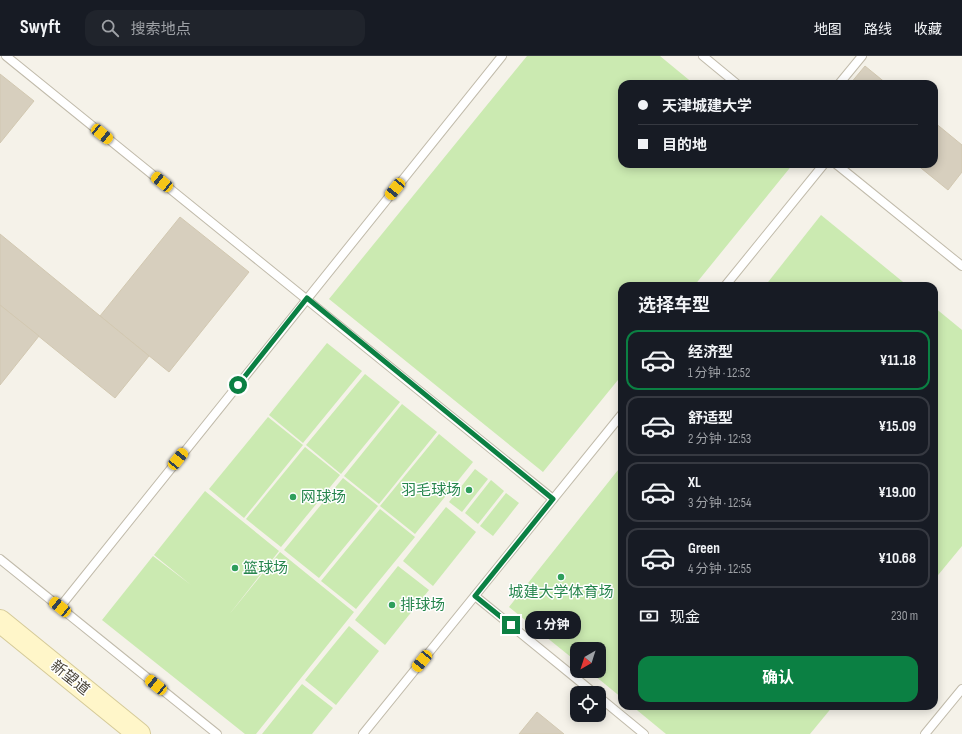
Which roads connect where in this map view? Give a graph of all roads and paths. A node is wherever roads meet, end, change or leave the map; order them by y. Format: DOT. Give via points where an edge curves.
graph roads {
  1 [pos="6,56"];
  2 [pos="502,56"];
  3 [pos="702,56"];
  4 [pos="862,56"];
  5 [pos="732,80"];
  6 [pos="842,80"];
  7 [pos="821,168"];
  8 [pos="841,168"];
  9 [pos="962,266"];
  10 [pos="728,282"];
  11 [pos="307,298"];
  12 [pos="618,419"];
  13 [pos="553,499"];
  14 [pos="0,559"];
  15 [pos="475,596"];
  16 [pos="60,607"];
  17 [pos="0,621"];
  18 [pos="585,686"];
  19 [pos="962,689"];
  20 [pos="606,703"];
  21 [pos="139,734"];
  22 [pos="217,734"];
  23 [pos="363,734"];
  24 [pos="644,734"];
  25 [pos="925,734"];
  1 -- 11 [label="lane"];
  2 -- 11 [label="lane"];
  3 -- 5 [label="lane"];
  4 -- 6 [label="lane"];
  7 -- 10 [label="lane"];
  8 -- 9 [label="lane"];
  11 -- 13 [label="lane"];
  11 -- 16 [label="lane"];
  12 -- 13 [label="lane"];
  13 -- 15 [label="lane"];
  14 -- 16 [label="lane"];
  15 -- 18 [label="lane"];
  15 -- 23 [label="lane"];
  16 -- 22 [label="lane"];
  17 -- 21 [label="street, 新望道"];
  19 -- 25 [label="lane"];
  20 -- 24 [label="lane"];
}
